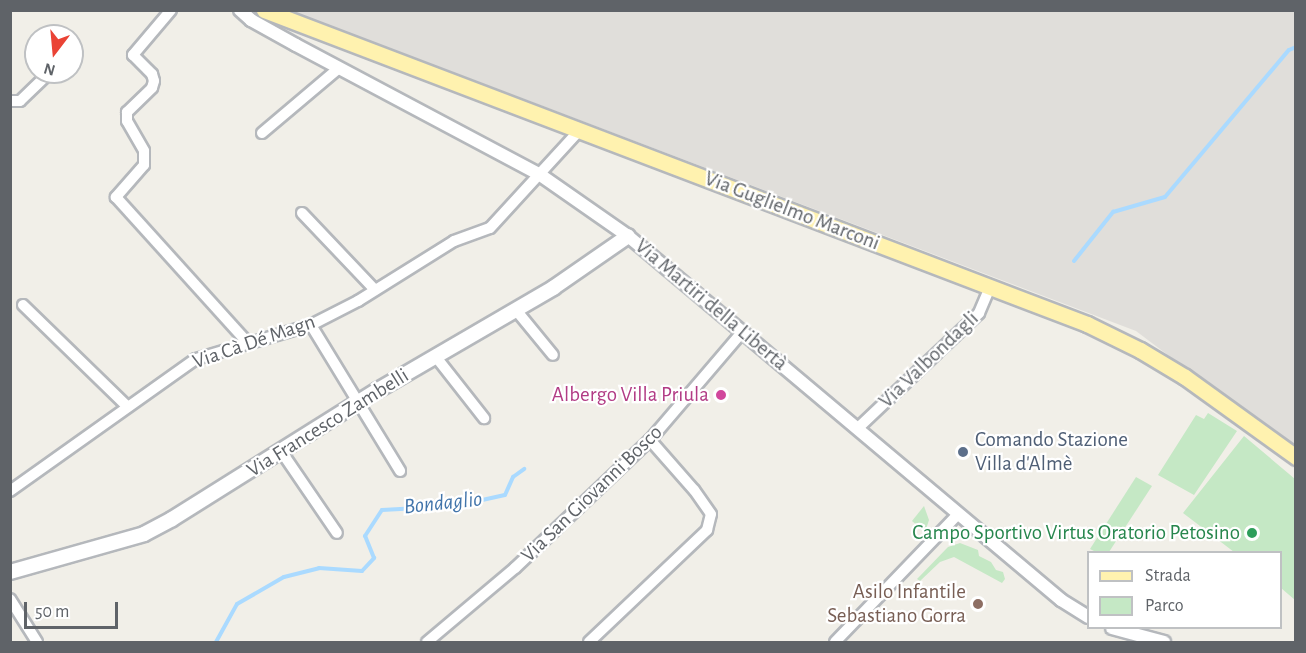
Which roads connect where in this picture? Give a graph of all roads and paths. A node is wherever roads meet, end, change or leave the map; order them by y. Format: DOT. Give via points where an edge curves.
graph roads {
  1 [pos="171,10"];
  2 [pos="240,10"];
  3 [pos="264,10"];
  4 [pos="284,18"];
  5 [pos="296,45"];
  6 [pos="339,68"];
  7 [pos="38,84"];
  8 [pos="10,101"];
  9 [pos="579,130"];
  10 [pos="262,134"];
  11 [pos="539,174"];
  12 [pos="302,213"];
  13 [pos="628,236"];
  14 [pos="990,287"];
  15 [pos="375,290"];
  16 [pos="23,306"];
  17 [pos="516,310"];
  18 [pos="311,325"];
  19 [pos="743,331"];
  20 [pos="248,343"];
  21 [pos="553,355"];
  22 [pos="436,357"];
  23 [pos="360,402"];
  24 [pos="127,406"];
  25 [pos="484,418"];
  26 [pos="858,428"];
  27 [pos="650,441"];
  28 [pos="281,451"];
  29 [pos="1296,457"];
  30 [pos="400,471"];
  31 [pos="10,491"];
  32 [pos="958,514"];
  33 [pos="337,533"];
  34 [pos="10,572"];
  35 [pos="10,599"];
  36 [pos="1087,616"];
  37 [pos="1119,629"];
  38 [pos="37,642"];
  39 [pos="427,642"];
  40 [pos="589,642"];
  41 [pos="835,642"];
  42 [pos="1164,642"];
  1 -- 20 [label="street" via="133,55 154,81 152,88 127,112 127,121 144,151 144,165 116,197"];
  2 -- 5 [label="street, Via Martiri della Libertà"];
  3 -- 4 [label="main road, Via Guglielmo Marconi"];
  4 -- 5 [label="street" via="285,30"];
  4 -- 9 [label="main road, Via Guglielmo Marconi"];
  5 -- 6 [label="street, Via Martiri della Libertà"];
  6 -- 10 [label="street"];
  6 -- 11 [label="street, Via Martiri della Libertà"];
  7 -- 8 [label="street" via="20,101"];
  9 -- 11 [label="street, Via Cà Dé Magn"];
  9 -- 14 [label="main road, Via Guglielmo Marconi"];
  11 -- 13 [label="street, Via Martiri della Libertà"];
  11 -- 15 [label="street, Via Cà Dé Magn" via="490,228 454,241"];
  12 -- 15 [label="street"];
  13 -- 17 [label="main road, Via Francesco Zambelli"];
  13 -- 19 [label="street, Via Martiri della Libertà"];
  14 -- 26 [label="street, Via Valbondagli" via="979,313"];
  14 -- 29 [label="main road, Via Guglielmo Marconi" via="1087,324 1148,355 1209,393"];
  15 -- 18 [label="street, Via Cà Dé Magn"];
  16 -- 24 [label="street"];
  17 -- 21 [label="street"];
  17 -- 22 [label="main road, Via Francesco Zambelli"];
  18 -- 20 [label="street, Via Cà Dé Magn"];
  18 -- 23 [label="street"];
  19 -- 26 [label="street, Via Martiri della Libertà"];
  19 -- 27 [label="street, Via San Giovanni Bosco"];
  20 -- 24 [label="street, Via Cà Dé Magn" via="196,359"];
  22 -- 23 [label="main road, Via Francesco Zambelli"];
  22 -- 25 [label="street"];
  23 -- 28 [label="main road, Via Francesco Zambelli"];
  23 -- 30 [label="street"];
  24 -- 31 [label="street, Via Cà Dé Magn"];
  26 -- 32 [label="street, Via Martiri della Libertà"];
  27 -- 39 [label="street, Via San Giovanni Bosco" via="515,568"];
  27 -- 40 [label="street" via="711,514 707,530"];
  28 -- 33 [label="street"];
  28 -- 34 [label="main road, Via Francesco Zambelli" via="144,534"];
  32 -- 36 [label="street, Via Martiri della Libertà" via="1061,600"];
  32 -- 41 [label="street"];
  35 -- 38 [label="street"];
  37 -- 42 [label="street"];
}
